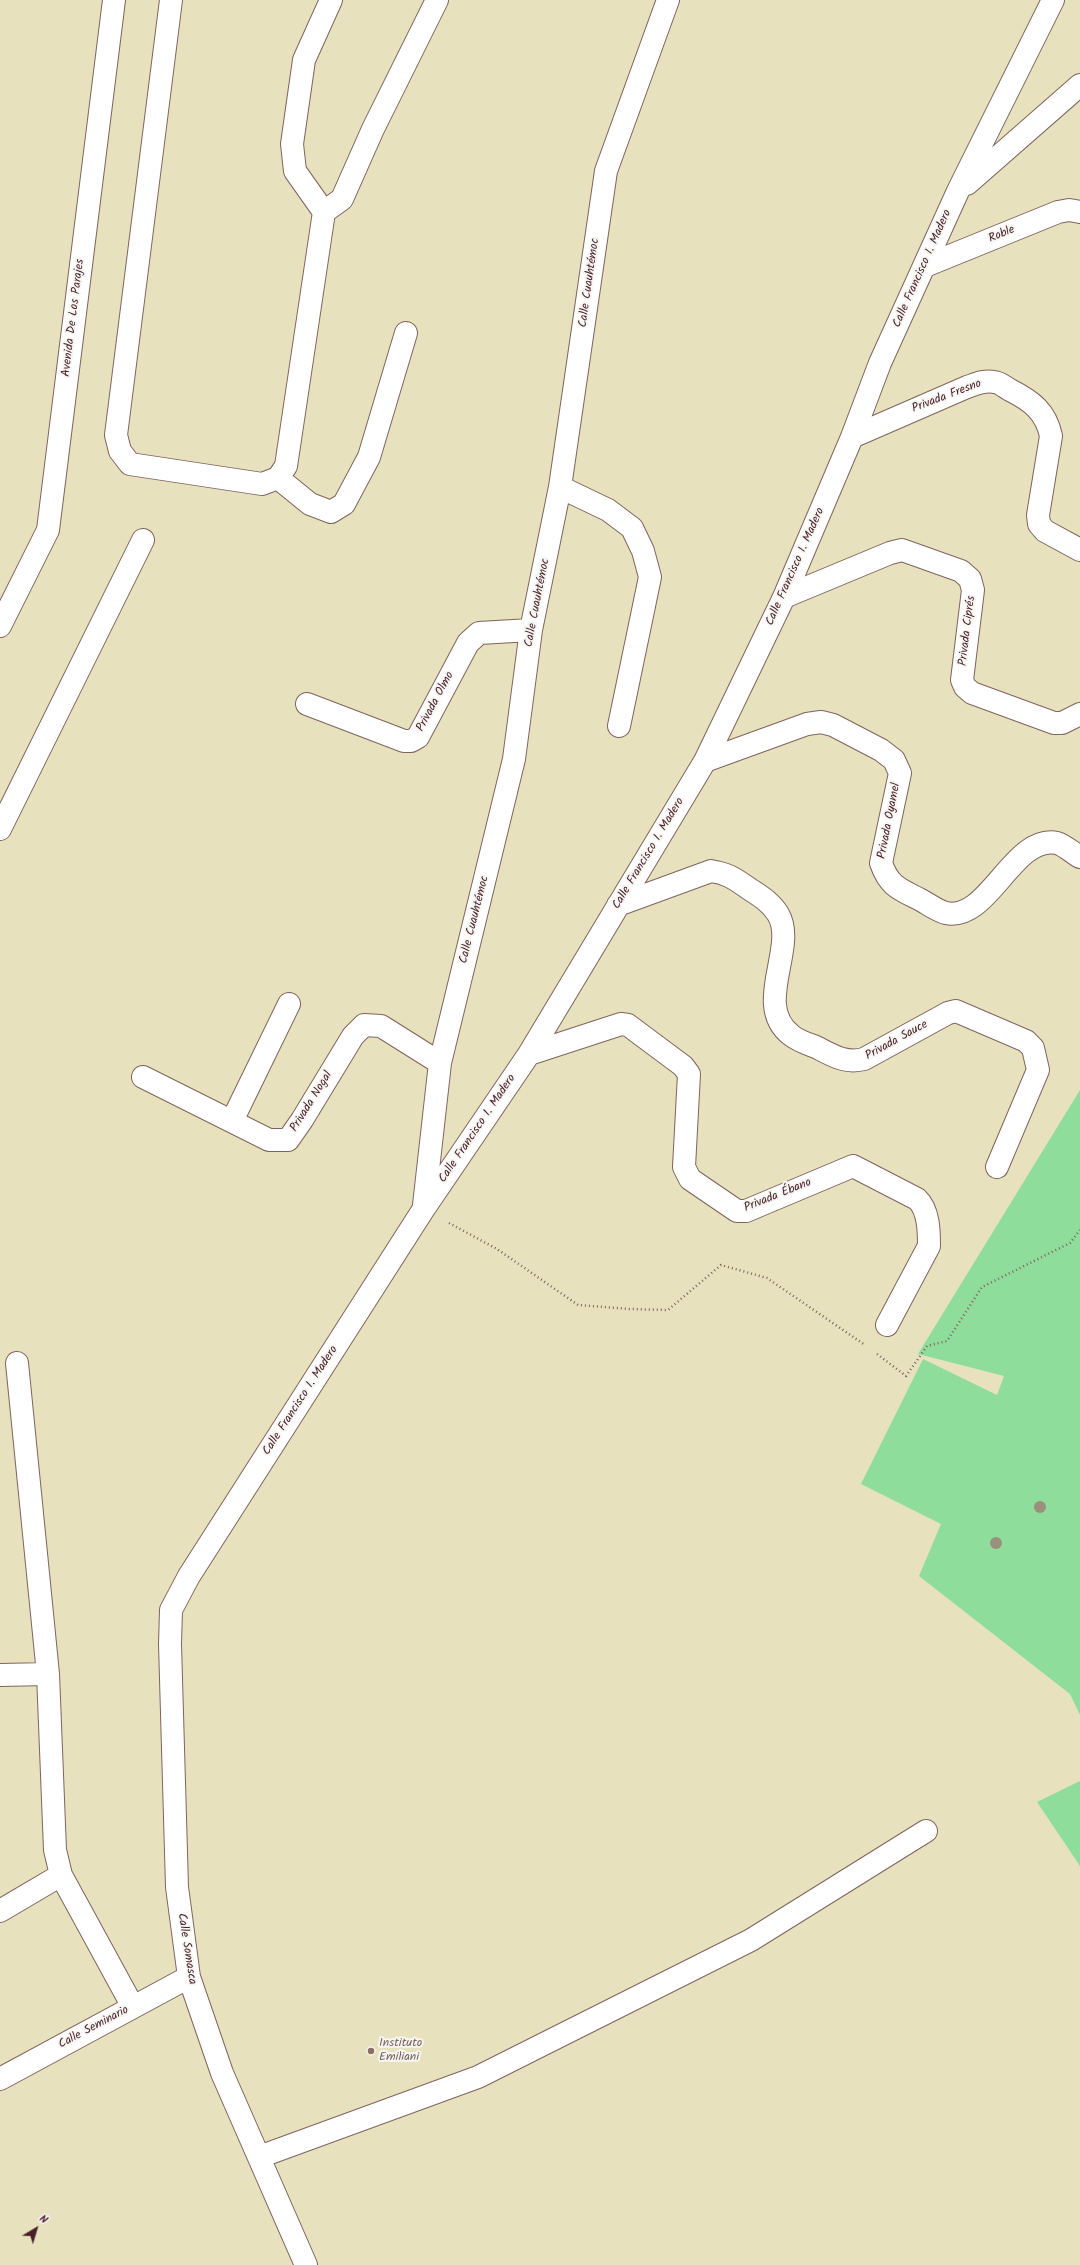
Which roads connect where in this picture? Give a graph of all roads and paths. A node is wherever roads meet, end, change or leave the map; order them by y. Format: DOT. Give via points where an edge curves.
graph roads {
  1 [pos="114,0"];
  2 [pos="171,0"];
  3 [pos="331,0"];
  4 [pos="437,0"];
  5 [pos="668,0"];
  6 [pos="1053,0"];
  7 [pos="1080,85"];
  8 [pos="958,192"];
  9 [pos="324,212"];
  10 [pos="1080,212"];
  11 [pos="925,266"];
  12 [pos="406,334"];
  13 [pos="852,437"];
  14 [pos="278,478"];
  15 [pos="560,487"];
  16 [pos="143,540"];
  17 [pos="1080,550"];
  18 [pos="784,597"];
  19 [pos="0,626"];
  20 [pos="531,630"];
  21 [pos="307,704"];
  22 [pos="1080,714"];
  23 [pos="618,726"];
  24 [pos="705,761"];
  25 [pos="0,829"];
  26 [pos="1080,858"];
  27 [pos="618,905"];
  28 [pos="289,1004"];
  29 [pos="529,1054"];
  30 [pos="440,1063"];
  31 [pos="143,1076"];
  32 [pos="232,1121"];
  33 [pos="997,1167"];
  34 [pos="423,1210"];
  35 [pos="1080,1230"];
  36 [pos="767,1278"];
  37 [pos="982,1288"];
  38 [pos="887,1325"];
  39 [pos="17,1363"];
  40 [pos="171,1610"];
  41 [pos="48,1674"];
  42 [pos="0,1675"];
  43 [pos="926,1831"];
  44 [pos="61,1876"];
  45 [pos="0,1911"];
  46 [pos="189,1977"];
  47 [pos="133,2007"];
  48 [pos="0,2079"];
  49 [pos="259,2157"];
  50 [pos="306,2265"];
  1 -- 19 [label="street, Avenida De Los Parajes" via="48,530"];
  2 -- 14 [label="street" via="116,435 120,451 130,464 262,484"];
  3 -- 9 [label="street" via="304,60 292,144 295,171"];
  4 -- 9 [label="street" via="373,129 342,199"];
  5 -- 15 [label="street, Calle Cuauhtémoc" via="606,171"];
  6 -- 8 [label="street"];
  7 -- 8 [label="street, Calle Francisco I. Madero"];
  8 -- 11 [label="street, Calle Francisco I. Madero"];
  9 -- 14 [label="street" via="286,466"];
  10 -- 11 [label="street, Roble" via="1058,212"];
  11 -- 13 [label="street, Calle Francisco I. Madero" via="880,363"];
  12 -- 14 [label="street" via="370,457 344,504 331,512 310,504"];
  13 -- 17 [label="street, Privada Fresno" via="967,387 982,382 995,382 1027,398 1039,408 1048,423 1051,436 1038,515 1039,524 1045,531"];
  13 -- 18 [label="street, Calle Francisco I. Madero"];
  15 -- 20 [label="street, Calle Cuauhtémoc"];
  15 -- 23 [label="street" via="608,510 632,528 643,551 650,577"];
  16 -- 25 [label="street"];
  18 -- 22 [label="street, Privada Ciprés" via="902,550 961,571 970,579 973,590 962,680 965,687 972,693 1054,723 1062,723"];
  18 -- 24 [label="street, Calle Francisco I. Madero"];
  20 -- 21 [label="street, Privada Olmo" via="479,633 473,637 418,737 411,741 404,741"];
  20 -- 30 [label="street, Calle Cuauhtémoc" via="514,759"];
  24 -- 26 [label="street, Privada Oyamel" via="807,724 821,722 833,725 881,750 894,760 900,773 881,863 885,876 894,886 946,913 962,912 974,905 1030,849 1045,843 1058,843"];
  24 -- 27 [label="street, Calle Francisco I. Madero"];
  27 -- 29 [label="street, Calle Francisco I. Madero"];
  27 -- 33 [label="street, Privada Sauce" via="711,871 726,873 768,900 779,915 783,934 774,998 778,1018 791,1035 842,1060 853,1062 864,1059 956,1011 1026,1041 1033,1048 1038,1070"];
  28 -- 32 [label="street"];
  29 -- 34 [label="street, Calle Francisco I. Madero"];
  29 -- 38 [label="street, Privada Ébano" via="621,1024 628,1025 677,1061 689,1074 684,1167 686,1174 737,1211 746,1211 853,1166 917,1199 924,1208 930,1232 929,1246"];
  30 -- 32 [label="street, Privada Nogal" via="381,1026 364,1025 353,1036 288,1140 270,1140"];
  30 -- 34 [label="street, Calle Cuauhtémoc"];
  31 -- 32 [label="street, Privada Nogal"];
  34 -- 36 [label="path" via="497,1249 578,1305 668,1310 721,1265"];
  34 -- 40 [label="street, Calle Francisco I. Madero" via="189,1576"];
  35 -- 37 [label="path" via="1070,1243"];
  39 -- 41 [label="street"];
  40 -- 46 [label="street, Calle Somasca" via="177,1887"];
  41 -- 42 [label="street"];
  41 -- 44 [label="street" via="55,1850"];
  43 -- 49 [label="street" via="751,1940 478,2077"];
  44 -- 45 [label="street"];
  44 -- 47 [label="street"];
  46 -- 47 [label="street, Calle Seminario"];
  46 -- 49 [label="street, Calle Somasca" via="222,2073"];
  47 -- 48 [label="street, Calle Seminario"];
  49 -- 50 [label="street, Calle Somasca"];
}
